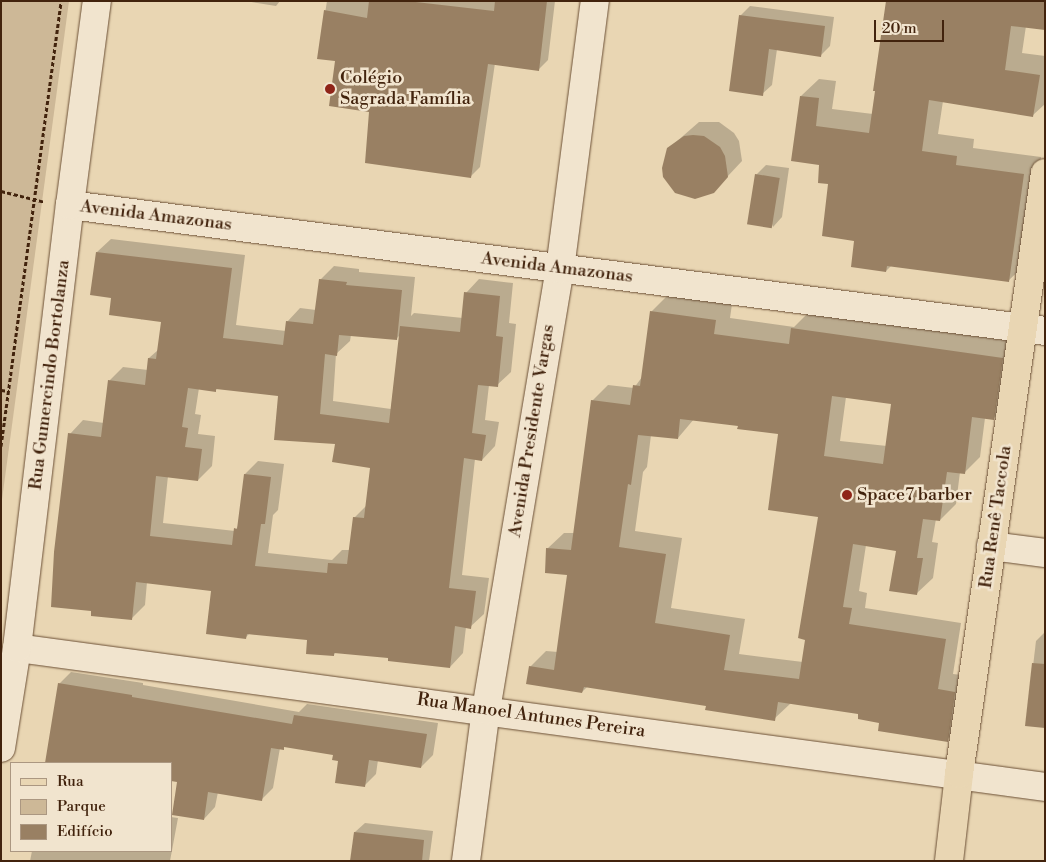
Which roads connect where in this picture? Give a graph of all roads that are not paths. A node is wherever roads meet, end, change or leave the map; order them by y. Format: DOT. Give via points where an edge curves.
graph roads {
  1 [pos="97,1"];
  2 [pos="594,1"];
  3 [pos="1045,173"];
  4 [pos="70,205"];
  5 [pos="560,269"];
  6 [pos="1034,330"];
  7 [pos="991,546"];
  8 [pos="1045,553"];
  9 [pos="17,648"];
  10 [pos="486,710"];
  11 [pos="1,748"];
  12 [pos="959,774"];
  13 [pos="1045,787"];
  14 [pos="466,861"];
  15 [pos="949,861"];
  1 -- 4 [label="street, Rua Gumercindo Bortolanza"];
  2 -- 5 [label="street, Avenida Presidente Vargas"];
  3 -- 6 [label="main road, Rua Renê Taccola"];
  4 -- 5 [label="street, Avenida Amazonas"];
  4 -- 9 [label="street, Rua Gumercindo Bortolanza"];
  5 -- 6 [label="street, Avenida Amazonas"];
  5 -- 10 [label="street, Avenida Presidente Vargas"];
  6 -- 7 [label="main road, Rua Renê Taccola"];
  7 -- 8 [label="street"];
  7 -- 12 [label="main road, Rua Renê Taccola"];
  9 -- 10 [label="street, Rua Manoel Antunes Pereira"];
  9 -- 11 [label="street, Rua Gumercindo Bortolanza"];
  10 -- 12 [label="street, Rua Manoel Antunes Pereira"];
  10 -- 14 [label="street, Avenida Presidente Vargas"];
  12 -- 13 [label="street, Rua Manoel Antunes Pereira"];
  12 -- 15 [label="main road, Rua Renê Taccola"];
}
